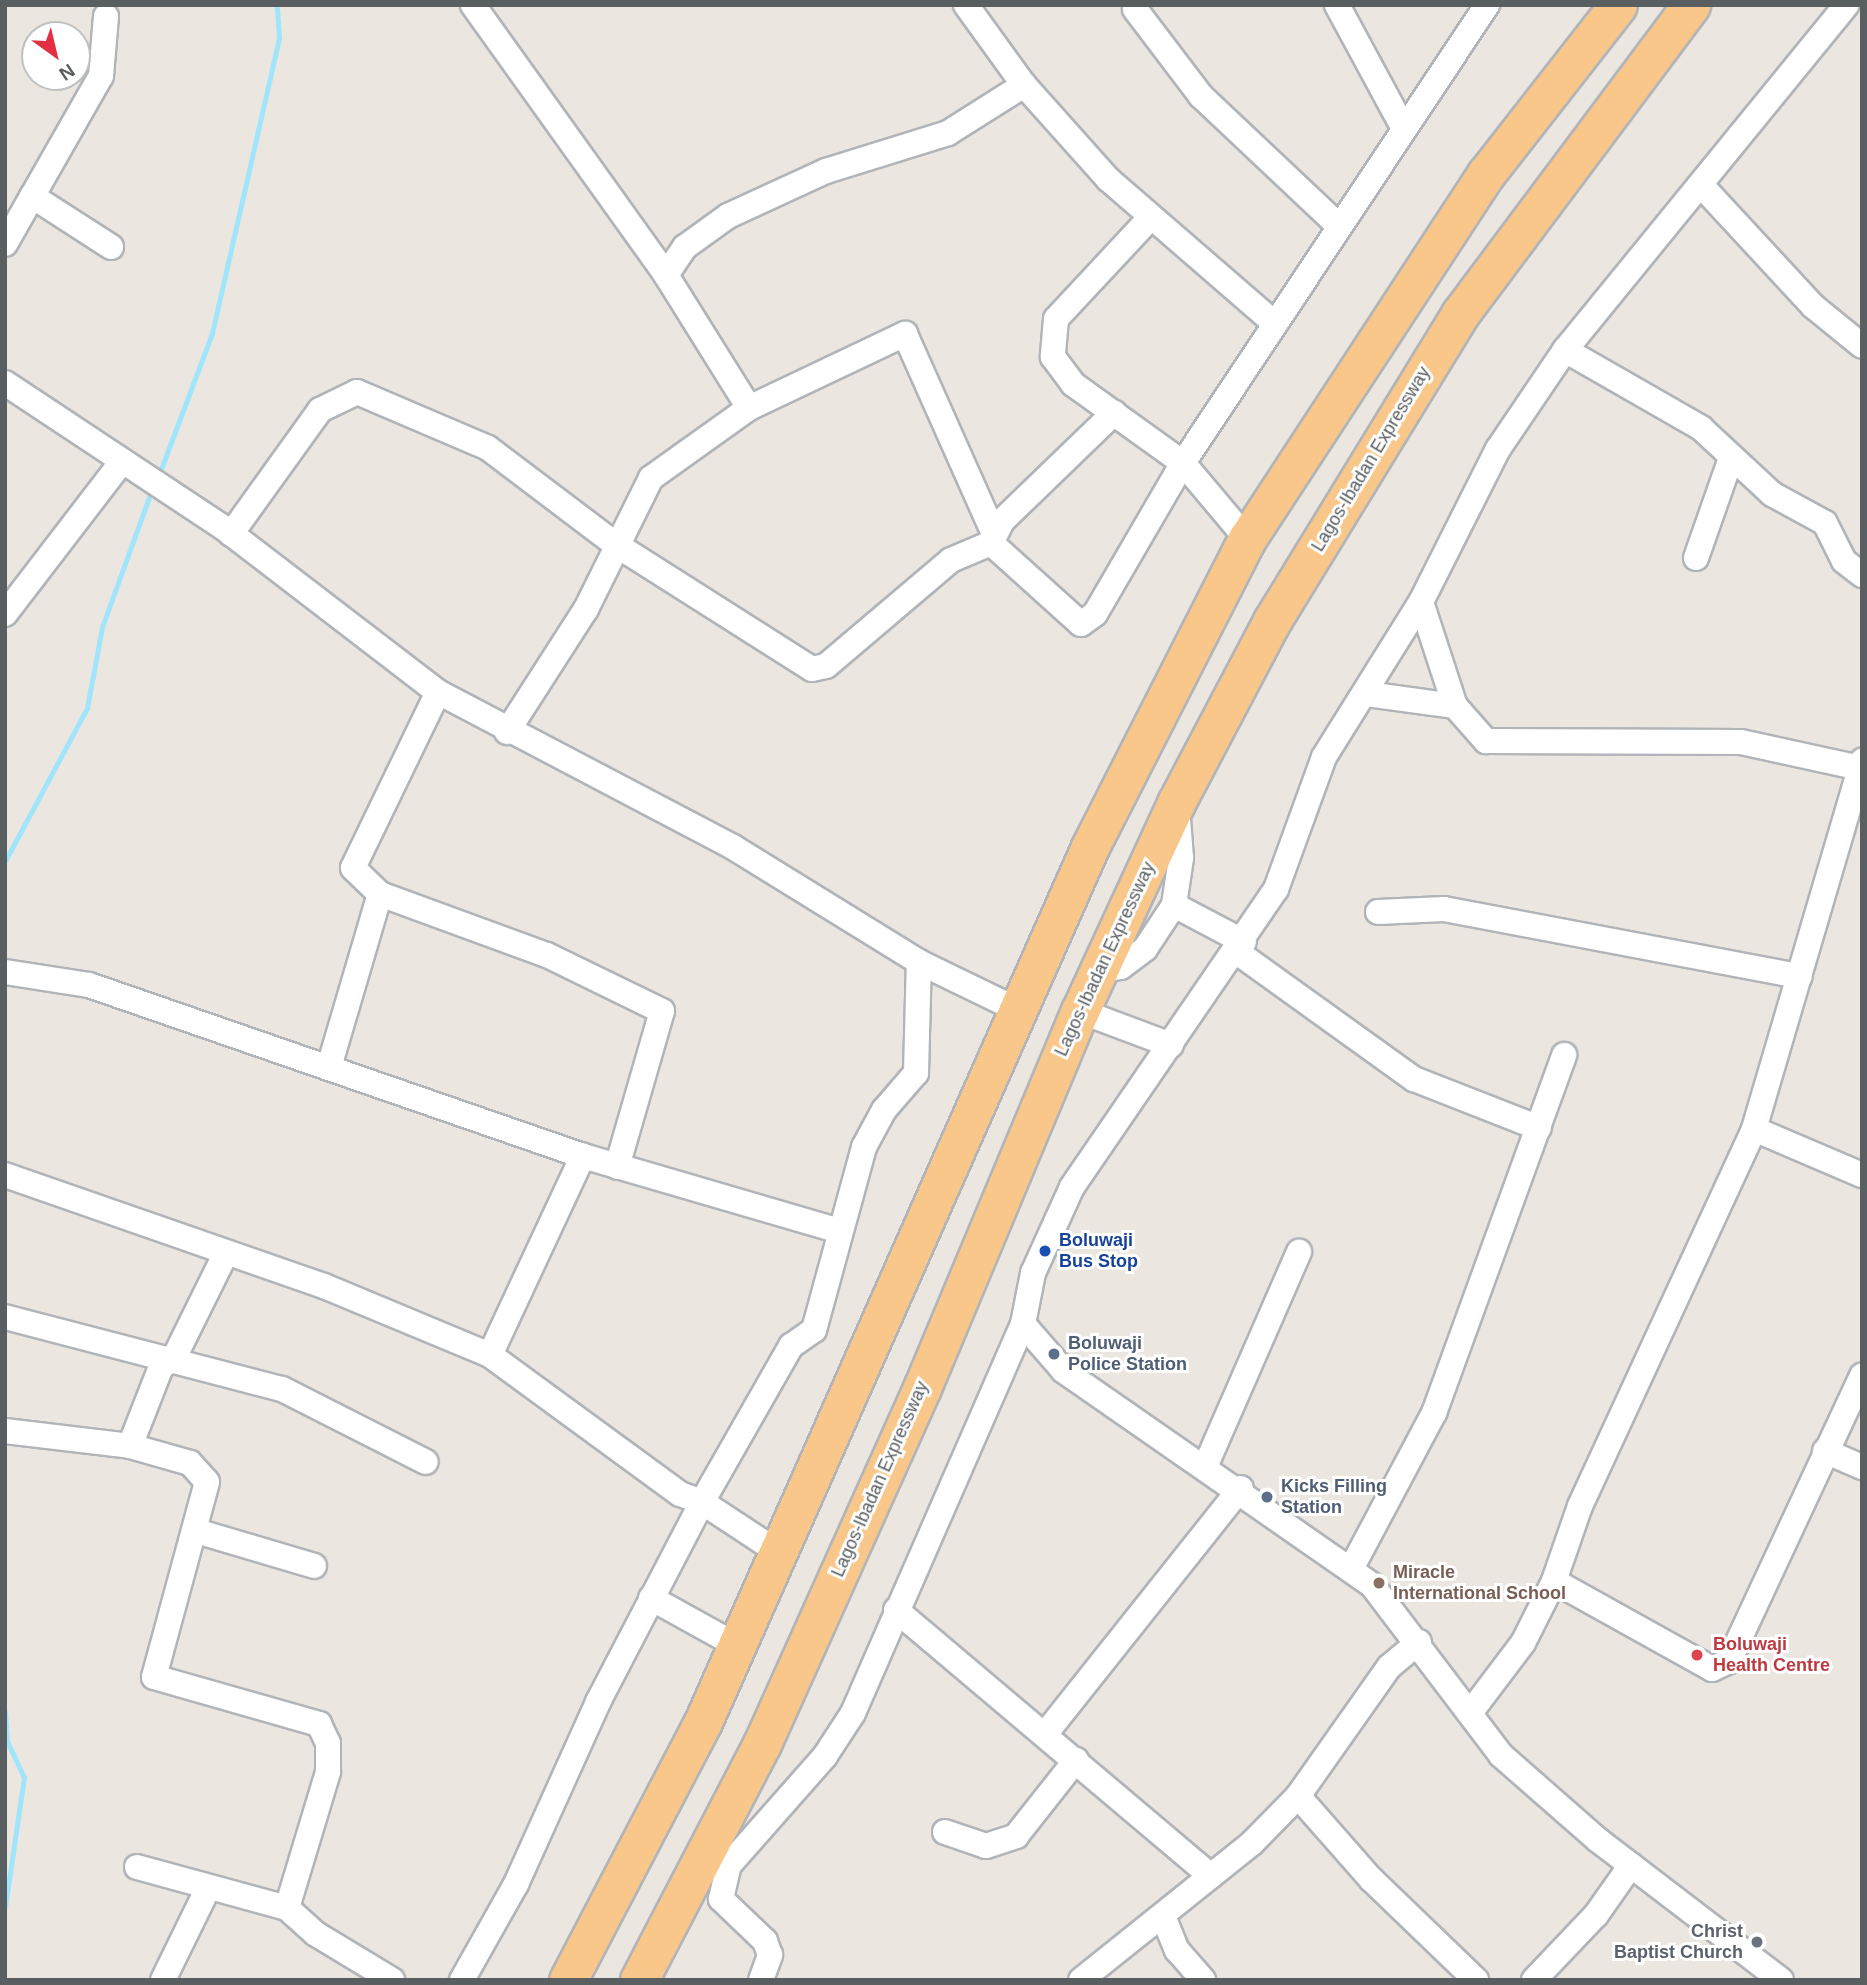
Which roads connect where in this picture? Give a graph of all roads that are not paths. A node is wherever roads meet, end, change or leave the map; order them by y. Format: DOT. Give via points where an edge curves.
graph roads {
  1 [pos="472,5"];
  2 [pos="966,5"];
  3 [pos="1337,5"];
  4 [pos="1487,5"];
  5 [pos="1618,5"];
  6 [pos="1691,5"];
  7 [pos="1135,9"];
  8 [pos="1851,11"];
  9 [pos="106,16"];
  10 [pos="1024,85"];
  11 [pos="1404,129"];
  12 [pos="1701,185"];
  13 [pos="32,196"];
  14 [pos="1151,217"];
  15 [pos="1336,224"];
  16 [pos="5,244"];
  17 [pos="111,247"];
  18 [pos="666,275"];
  19 [pos="1273,322"];
  20 [pos="1862,346"];
  21 [pos="1565,350"];
  22 [pos="5,383"];
  23 [pos="750,408"];
  24 [pos="1114,413"];
  25 [pos="1731,458"];
  26 [pos="121,463"];
  27 [pos="1183,463"];
  28 [pos="231,534"];
  29 [pos="992,538"];
  30 [pos="1247,539"];
  31 [pos="615,544"];
  32 [pos="1696,558"];
  33 [pos="1862,575"];
  34 [pos="1421,602"];
  35 [pos="5,614"];
  36 [pos="438,692"];
  37 [pos="1367,694"];
  38 [pos="1455,706"];
  39 [pos="507,732"];
  40 [pos="1861,764"];
  41 [pos="1177,803"];
  42 [pos="380,894"];
  43 [pos="1174,905"];
  44 [pos="1378,912"];
  45 [pos="1241,947"];
  46 [pos="919,962"];
  47 [pos="1098,971"];
  48 [pos="5,972"];
  49 [pos="1800,976"];
  50 [pos="1018,1010"];
  51 [pos="1080,1011"];
  52 [pos="1171,1045"];
  53 [pos="1564,1055"];
  54 [pos="329,1067"];
  55 [pos="1539,1128"];
  56 [pos="1754,1129"];
  57 [pos="583,1157"];
  58 [pos="618,1167"];
  59 [pos="5,1175"];
  60 [pos="1862,1175"];
  61 [pos="840,1231"];
  62 [pos="1299,1252"];
  63 [pos="226,1253"];
  64 [pos="5,1317"];
  65 [pos="1023,1324"];
  66 [pos="490,1355"];
  67 [pos="174,1358"];
  68 [pos="1862,1376"];
  69 [pos="7,1436"];
  70 [pos="130,1446"];
  71 [pos="1825,1451"];
  72 [pos="426,1462"];
  73 [pos="1205,1467"];
  74 [pos="1862,1467"];
  75 [pos="1241,1488"];
  76 [pos="702,1502"];
  77 [pos="196,1531"];
  78 [pos="781,1553"];
  79 [pos="314,1566"];
  80 [pos="1351,1569"];
  81 [pos="1554,1581"];
  82 [pos="651,1598"];
  83 [pos="896,1610"];
  84 [pos="1419,1642"];
  85 [pos="734,1644"];
  86 [pos="1470,1713"];
  87 [pos="1046,1733"];
  88 [pos="1076,1760"];
  89 [pos="1298,1796"];
  90 [pos="945,1832"];
  91 [pos="1632,1865"];
  92 [pos="137,1867"];
  93 [pos="1211,1876"];
  94 [pos="208,1888"];
  95 [pos="287,1908"];
  96 [pos="1163,1916"];
  97 [pos="163,1980"];
  98 [pos="392,1980"];
  99 [pos="462,1980"];
  100 [pos="568,1980"];
  101 [pos="639,1980"];
  102 [pos="761,1980"];
  103 [pos="1081,1980"];
  104 [pos="1203,1980"];
  105 [pos="1476,1980"];
  106 [pos="1534,1980"];
  107 [pos="1781,1980"];
  1 -- 18 [label="street"];
  2 -- 10 [label="street"];
  3 -- 11 [label="street"];
  4 -- 11 [label="street"];
  5 -- 30 [label="highway" via="1486,174"];
  6 -- 41 [label="highway, Lagos-Ibadan Expressway" via="1460,314 1272,621"];
  7 -- 15 [label="street" via="1201,96"];
  8 -- 12 [label="street"];
  9 -- 13 [label="street" via="101,76"];
  10 -- 14 [label="street"];
  10 -- 18 [label="street" via="948,133 826,171 728,216 685,247"];
  11 -- 15 [label="street"];
  12 -- 20 [label="street" via="1813,306"];
  12 -- 21 [label="street"];
  13 -- 16 [label="street"];
  13 -- 17 [label="street"];
  14 -- 19 [label="street"];
  14 -- 24 [label="street" via="1056,319 1053,357 1060,369"];
  15 -- 19 [label="street"];
  18 -- 23 [label="street"];
  19 -- 27 [label="street"];
  21 -- 25 [label="street" via="1650,393"];
  21 -- 34 [label="street" via="1498,449"];
  22 -- 26 [label="street"];
  23 -- 29 [label="street" via="905,334"];
  23 -- 31 [label="street" via="651,478"];
  24 -- 27 [label="street"];
  24 -- 29 [label="street"];
  25 -- 32 [label="street"];
  25 -- 33 [label="street" via="1772,494 1825,523 1844,561"];
  26 -- 28 [label="street"];
  26 -- 35 [label="street"];
  27 -- 29 [label="street" via="1095,614 1081,624"];
  27 -- 30 [label="street"];
  28 -- 31 [label="street" via="320,410 357,392 488,448"];
  28 -- 36 [label="street"];
  29 -- 31 [label="street" via="951,560 826,666 812,669"];
  30 -- 50 [label="highway" via="1090,847"];
  31 -- 39 [label="street" via="586,609"];
  34 -- 37 [label="street"];
  34 -- 38 [label="street"];
  36 -- 39 [label="street"];
  36 -- 42 [label="street" via="393,796 355,853 359,879"];
  37 -- 38 [label="street"];
  37 -- 45 [label="street" via="1324,757 1276,889"];
  38 -- 40 [label="street" via="1486,741 1741,742"];
  39 -- 46 [label="street" via="733,847"];
  40 -- 49 [label="street"];
  41 -- 43 [label="street" via="1181,858"];
  41 -- 47 [label="highway, Lagos-Ibadan Expressway"];
  42 -- 54 [label="street"];
  42 -- 58 [label="street" via="547,955 662,1011"];
  43 -- 45 [label="street"];
  43 -- 47 [label="street" via="1145,949 1121,967"];
  44 -- 49 [label="street" via="1444,909"];
  45 -- 52 [label="street"];
  45 -- 55 [label="street" via="1414,1079"];
  46 -- 50 [label="street"];
  46 -- 61 [label="street" via="916,1073 884,1110 864,1147"];
  47 -- 51 [label="highway, Lagos-Ibadan Expressway"];
  48 -- 54 [label="street" via="89,985"];
  49 -- 56 [label="street"];
  50 -- 78 [label="highway"];
  51 -- 52 [label="street"];
  51 -- 101 [label="highway, Lagos-Ibadan Expressway" via="922,1388 762,1744"];
  52 -- 65 [label="street" via="1120,1109 1072,1188 1033,1273"];
  53 -- 55 [label="street"];
  54 -- 57 [label="street"];
  55 -- 80 [label="street" via="1434,1413"];
  56 -- 60 [label="street"];
  56 -- 81 [label="street" via="1580,1506"];
  57 -- 58 [label="street"];
  57 -- 66 [label="street"];
  58 -- 61 [label="street"];
  59 -- 63 [label="street"];
  61 -- 76 [label="street" via="814,1330 791,1346"];
  62 -- 73 [label="street"];
  63 -- 66 [label="street"];
  63 -- 67 [label="street"];
  64 -- 67 [label="street"];
  65 -- 73 [label="street" via="1063,1370"];
  65 -- 83 [label="street"];
  66 -- 76 [label="street" via="680,1494"];
  67 -- 70 [label="street" via="161,1367"];
  67 -- 72 [label="street" via="282,1389"];
  68 -- 71 [label="street"];
  69 -- 70 [label="street"];
  70 -- 77 [label="street" via="190,1463 207,1482"];
  71 -- 74 [label="street"];
  71 -- 81 [label="street" via="1740,1647 1721,1665 1712,1669"];
  73 -- 75 [label="street"];
  75 -- 80 [label="street"];
  75 -- 87 [label="street"];
  76 -- 78 [label="street"];
  76 -- 82 [label="street"];
  77 -- 79 [label="street"];
  77 -- 95 [label="street" via="154,1677 319,1724 328,1743 328,1772"];
  78 -- 85 [label="highway"];
  80 -- 84 [label="street"];
  81 -- 86 [label="street" via="1523,1643"];
  82 -- 85 [label="street"];
  82 -- 99 [label="street" via="516,1884"];
  83 -- 87 [label="street"];
  83 -- 102 [label="street" via="853,1713 825,1756 726,1874 721,1899 765,1941 770,1955"];
  84 -- 86 [label="street"];
  84 -- 89 [label="street" via="1389,1667"];
  85 -- 100 [label="highway" via="703,1722"];
  86 -- 91 [label="street" via="1535,1786"];
  87 -- 88 [label="street"];
  88 -- 90 [label="street" via="1016,1836 986,1846"];
  88 -- 93 [label="street"];
  89 -- 93 [label="street"];
  89 -- 105 [label="street" via="1371,1879"];
  91 -- 106 [label="street" via="1562,1956"];
  91 -- 107 [label="street"];
  92 -- 94 [label="street"];
  93 -- 96 [label="street"];
  94 -- 95 [label="street"];
  94 -- 97 [label="street"];
  95 -- 98 [label="street" via="316,1934"];
  96 -- 103 [label="street"];
  96 -- 104 [label="street" via="1177,1950"];
}
